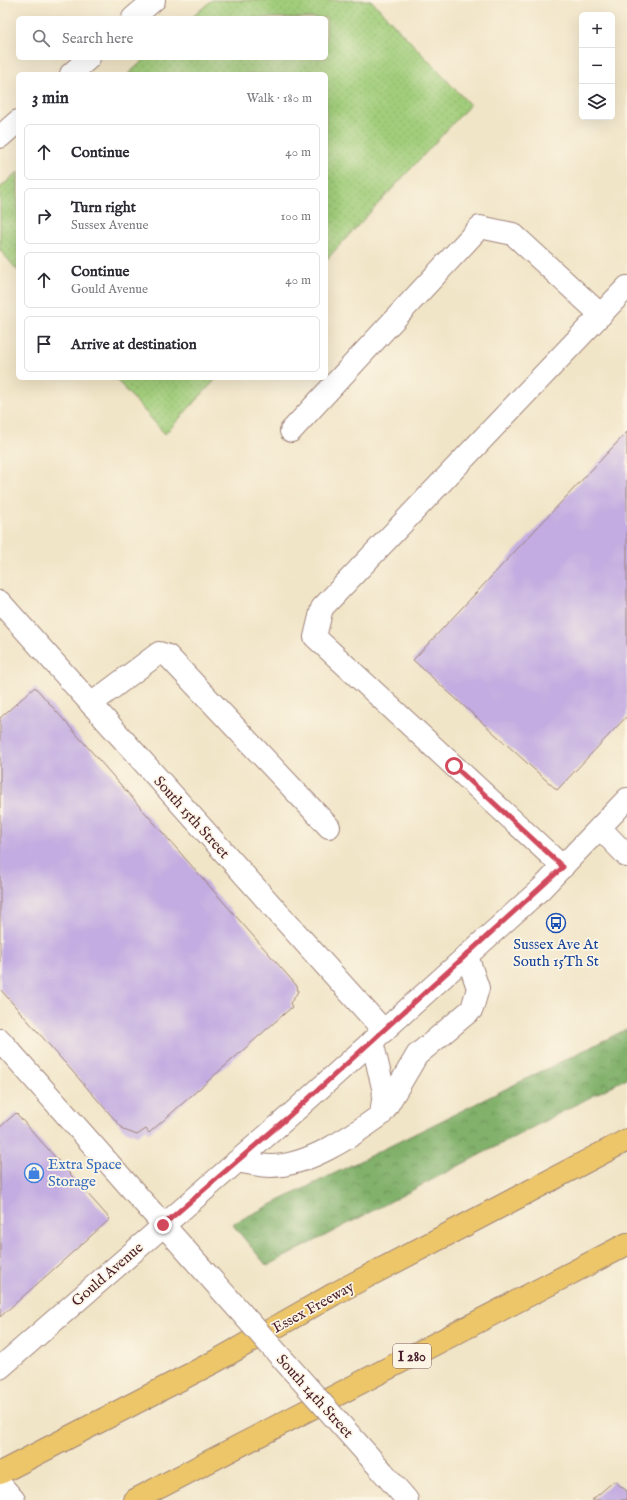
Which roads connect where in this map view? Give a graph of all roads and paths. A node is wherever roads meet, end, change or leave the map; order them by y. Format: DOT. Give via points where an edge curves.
graph roads {
  1 [pos="154,0"];
  2 [pos="135,16"];
  3 [pos="87,60"];
  4 [pos="73,72"];
  5 [pos="16,123"];
  6 [pos="0,137"];
  7 [pos="627,287"];
  8 [pos="601,315"];
  9 [pos="291,431"];
  10 [pos="0,602"];
  11 [pos="91,704"];
  12 [pos="627,799"];
  13 [pos="330,827"];
  14 [pos="600,828"];
  15 [pos="627,856"];
  16 [pos="563,867"];
  17 [pos="467,956"];
  18 [pos="378,1036"];
  19 [pos="0,1040"];
  20 [pos="381,1115"];
  21 [pos="627,1140"];
  22 [pos="237,1161"];
  23 [pos="163,1225"];
  24 [pos="627,1244"];
  25 [pos="0,1368"];
  26 [pos="0,1473"];
  27 [pos="0,1484"];
  28 [pos="14,1500"];
  29 [pos="135,1500"];
  30 [pos="407,1500"];
  1 -- 2 [label="street"];
  3 -- 4 [label="street"];
  5 -- 6 [label="street"];
  7 -- 8 [label="street"];
  8 -- 9 [label="street" via="513,234 480,227"];
  8 -- 16 [label="street" via="322,608 315,637"];
  10 -- 11 [label="street, South 15th Street"];
  11 -- 13 [label="street" via="159,653 168,656"];
  11 -- 18 [label="street, South 15th Street"];
  12 -- 14 [label="street, Gould Avenue"];
  14 -- 15 [label="street"];
  14 -- 16 [label="street, Gould Avenue"];
  16 -- 17 [label="street, Gould Avenue"];
  17 -- 18 [label="street, Gould Avenue"];
  17 -- 20 [label="street" via="478,988 472,1009 417,1055"];
  18 -- 20 [label="street" via="384,1092"];
  18 -- 22 [label="street, Gould Avenue"];
  19 -- 23 [label="street, South 14th Street"];
  20 -- 22 [label="street" via="360,1130 306,1160 272,1166"];
  21 -- 26 [label="highway, Essex Freeway" via="334,1294 216,1361"];
  22 -- 23 [label="street, Gould Avenue"];
  23 -- 25 [label="street, Gould Avenue"];
  23 -- 30 [label="street, South 14th Street, bridge"];
  24 -- 29 [label="highway, I 280"];
  27 -- 28 [label="street"];
}
